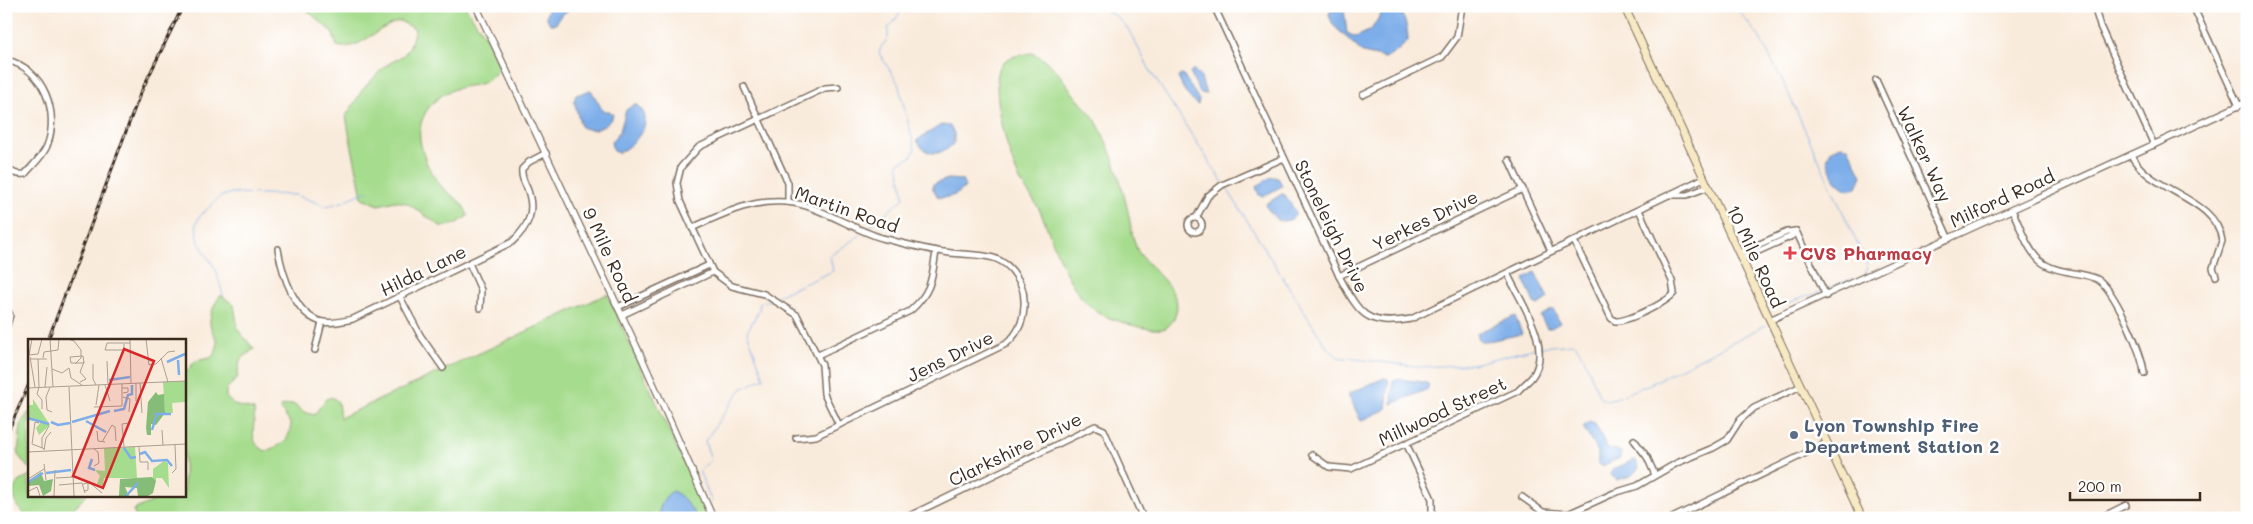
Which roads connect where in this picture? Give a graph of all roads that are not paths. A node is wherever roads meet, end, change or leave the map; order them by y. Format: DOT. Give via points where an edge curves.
graph roads {
  1 [pos="476,6"];
  2 [pos="1214,6"];
  3 [pos="1462,6"];
  4 [pos="1624,6"];
  5 [pos="2094,6"];
  6 [pos="2193,6"];
  7 [pos="2240,6"];
  8 [pos="2247,11"];
  9 [pos="6,60"];
  10 [pos="1876,80"];
  11 [pos="744,87"];
  12 [pos="838,87"];
  13 [pos="1363,95"];
  14 [pos="2247,102"];
  15 [pos="2239,106"];
  16 [pos="758,118"];
  17 [pos="2154,144"];
  18 [pos="546,154"];
  19 [pos="2131,155"];
  20 [pos="1284,158"];
  21 [pos="1509,160"];
  22 [pos="6,164"];
  23 [pos="1704,178"];
  24 [pos="1708,187"];
  25 [pos="1522,189"];
  26 [pos="1670,195"];
  27 [pos="788,202"];
  28 [pos="1639,210"];
  29 [pos="2012,210"];
  30 [pos="1196,218"];
  31 [pos="692,228"];
  32 [pos="1949,239"];
  33 [pos="1574,241"];
  34 [pos="278,249"];
  35 [pos="936,251"];
  36 [pos="1551,251"];
  37 [pos="1740,256"];
  38 [pos="469,263"];
  39 [pos="709,265"];
  40 [pos="713,272"];
  41 [pos="1507,273"];
  42 [pos="1339,276"];
  43 [pos="2216,276"];
  44 [pos="1826,296"];
  45 [pos="400,297"];
  46 [pos="6,306"];
  47 [pos="618,307"];
  48 [pos="480,308"];
  49 [pos="622,315"];
  50 [pos="1770,320"];
  51 [pos="322,322"];
  52 [pos="6,329"];
  53 [pos="315,350"];
  54 [pos="818,356"];
  55 [pos="443,368"];
  56 [pos="2144,373"];
  57 [pos="1801,386"];
  58 [pos="839,425"];
  59 [pos="796,438"];
  60 [pos="1634,440"];
  61 [pos="1406,443"];
  62 [pos="1826,443"];
  63 [pos="1312,455"];
  64 [pos="1654,475"];
  65 [pos="1522,497"];
  66 [pos="2126,505"];
  67 [pos="1542,512"];
  68 [pos="713,518"];
  69 [pos="905,518"];
  70 [pos="1143,518"];
  71 [pos="1432,518"];
  72 [pos="1538,518"];
  73 [pos="1672,518"];
  74 [pos="1862,518"];
  75 [pos="2100,518"];
  1 -- 18 [label="street, 9 Mile Road"];
  2 -- 20 [label="street, Stoneleigh Drive"];
  3 -- 13 [label="street" via="1457,37 1442,57"];
  4 -- 23 [label="main road, 10 Mile Road"];
  5 -- 17 [label="street"];
  6 -- 15 [label="street"];
  7 -- 8 [label="street"];
  9 -- 22 [label="street" via="16,62 33,74 45,91 51,108 52,128 46,148 25,174 16,175"];
  10 -- 32 [label="street, Walker Way"];
  11 -- 16 [label="street"];
  12 -- 16 [label="street" via="825,88"];
  14 -- 15 [label="street, Milford Road"];
  15 -- 17 [label="street, Milford Road"];
  16 -- 27 [label="street" via="788,183"];
  16 -- 31 [label="street" via="699,147 681,167 677,183 680,201"];
  17 -- 19 [label="street, Milford Road"];
  18 -- 38 [label="street, Hilda Lane" via="522,169 532,211 523,232 512,242"];
  18 -- 47 [label="street, 9 Mile Road"];
  19 -- 29 [label="street, Milford Road"];
  19 -- 43 [label="street" via="2143,172 2214,220 2222,241 2213,268"];
  20 -- 30 [label="street" via="1222,185 1208,196"];
  20 -- 42 [label="street, Stoneleigh Drive"];
  21 -- 25 [label="street"];
  23 -- 24 [label="main road, 10 Mile Road"];
  23 -- 26 [label="street, Stoneleigh Drive"];
  24 -- 26 [label="street, Stoneleigh Drive" via="1686,195"];
  24 -- 37 [label="main road, 10 Mile Road"];
  25 -- 36 [label="street"];
  25 -- 42 [label="street, Yerkes Drive"];
  26 -- 28 [label="street, Stoneleigh Drive"];
  27 -- 31 [label="street, Martin Road" via="740,206"];
  27 -- 35 [label="street, Martin Road" via="880,237"];
  28 -- 33 [label="street, Stoneleigh Drive"];
  28 -- 33 [label="street" via="1672,281 1674,294 1625,320 1611,318"];
  29 -- 32 [label="street, Milford Road"];
  29 -- 56 [label="street" via="2028,245 2039,260 2048,266 2098,280 2106,286 2139,352"];
  31 -- 39 [label="street"];
  32 -- 44 [label="street, Milford Road"];
  33 -- 36 [label="street, Stoneleigh Drive"];
  34 -- 51 [label="street" via="283,272 300,306"];
  35 -- 54 [label="street" via="929,290 918,304 910,311"];
  35 -- 58 [label="street, Jens Drive" via="992,256 1009,266 1024,294 1024,312 1018,331 997,349"];
  36 -- 41 [label="street, Stoneleigh Drive"];
  37 -- 44 [label="street" via="1787,232 1796,231"];
  37 -- 50 [label="main road, 10 Mile Road"];
  38 -- 45 [label="street, Hilda Lane"];
  38 -- 48 [label="street" via="482,290"];
  39 -- 40 [label="street"];
  39 -- 47 [label="street"];
  40 -- 49 [label="street"];
  40 -- 54 [label="street" via="732,286 764,294 790,309 801,322"];
  41 -- 42 [label="street, Stoneleigh Drive" via="1411,319 1392,322 1374,319 1356,308"];
  41 -- 61 [label="street, Millwood Street" via="1539,338 1539,359 1533,376 1518,391"];
  44 -- 50 [label="street, Milford Road"];
  45 -- 51 [label="street, Hilda Lane" via="354,318"];
  45 -- 55 [label="street" via="420,335"];
  46 -- 52 [label="street" via="10,315"];
  47 -- 49 [label="street, 9 Mile Road"];
  49 -- 68 [label="street, 9 Mile Road"];
  50 -- 57 [label="main road, 10 Mile Road"];
  51 -- 53 [label="street"];
  54 -- 58 [label="street" via="822,365 824,394"];
  57 -- 62 [label="main road, 10 Mile Road"];
  57 -- 64 [label="street" via="1754,408 1740,420 1727,440"];
  58 -- 59 [label="street, Jens Drive" via="816,436"];
  60 -- 64 [label="street" via="1648,457"];
  61 -- 63 [label="street, Millwood Street" via="1351,469 1329,467"];
  61 -- 71 [label="street" via="1432,499"];
  62 -- 73 [label="street"];
  62 -- 74 [label="main road, 10 Mile Road"];
  64 -- 67 [label="street" via="1636,486 1568,514"];
  65 -- 67 [label="street"];
  66 -- 75 [label="street"];
  67 -- 72 [label="street"];
  69 -- 70 [label="street, Clarkshire Drive" via="1095,426 1104,430"];
}
